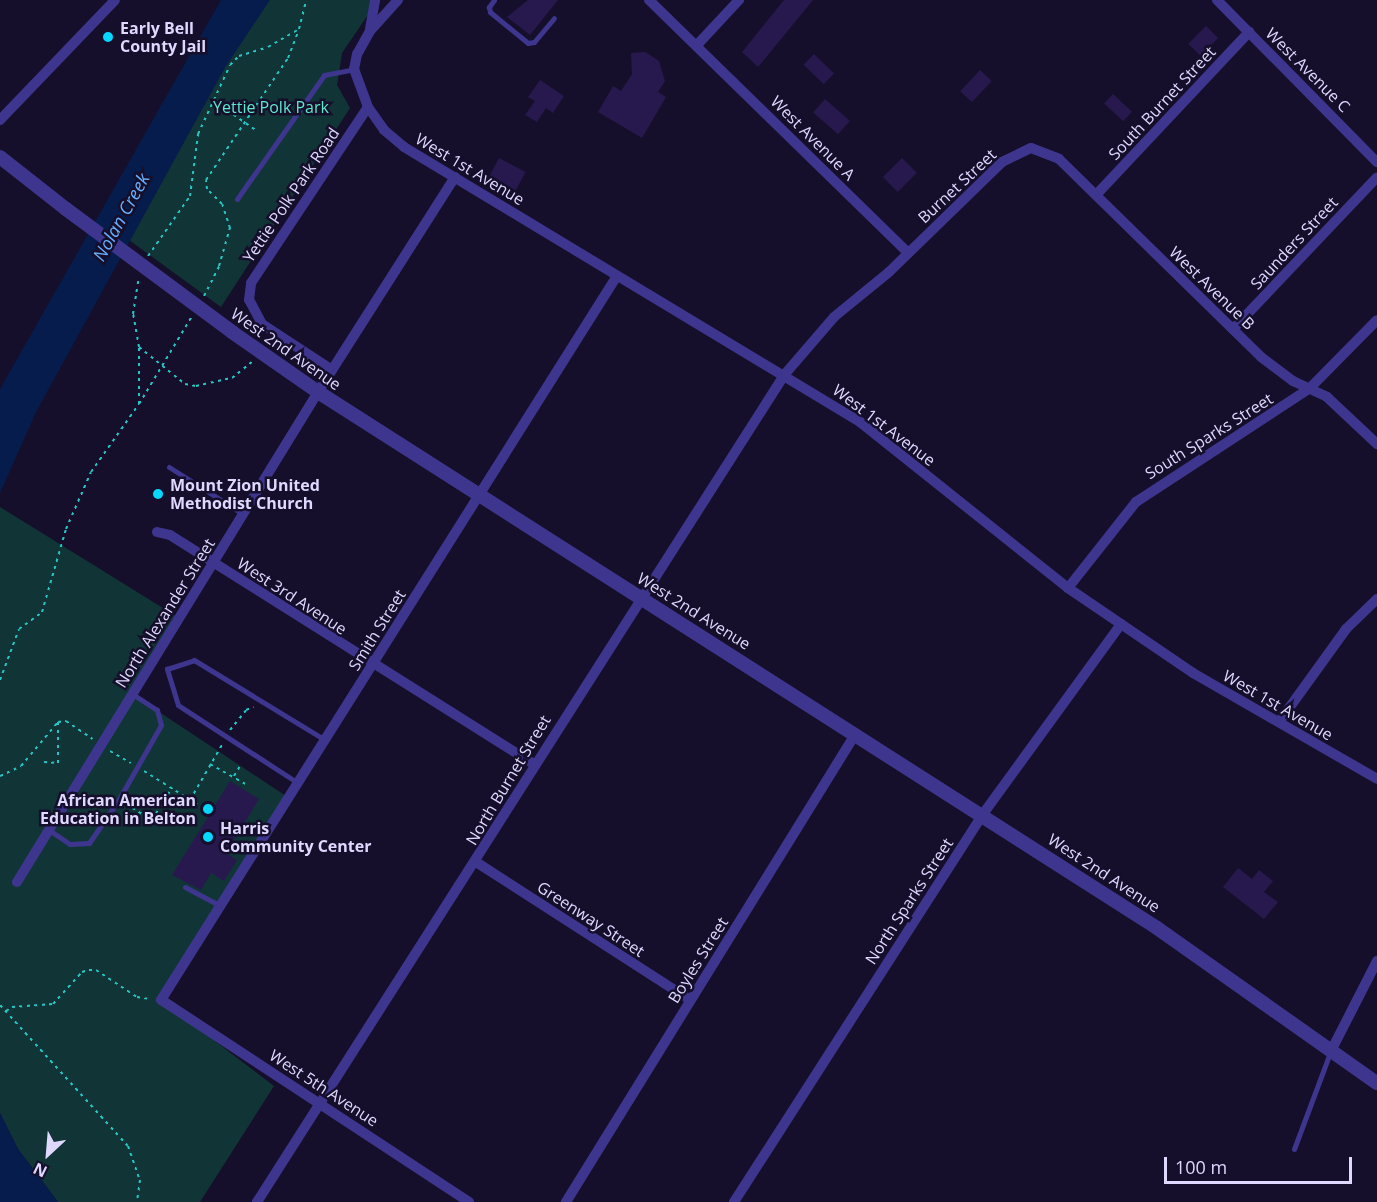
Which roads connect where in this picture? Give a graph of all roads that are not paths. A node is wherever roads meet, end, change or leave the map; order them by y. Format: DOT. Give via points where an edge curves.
graph roads {
  1 [pos="116,0"];
  2 [pos="375,0"];
  3 [pos="398,0"];
  4 [pos="494,0"];
  5 [pos="649,0"];
  6 [pos="739,0"];
  7 [pos="1217,0"];
  8 [pos="554,18"];
  9 [pos="370,31"];
  10 [pos="1249,32"];
  11 [pos="697,45"];
  12 [pos="354,69"];
  13 [pos="368,107"];
  14 [pos="0,120"];
  15 [pos="1031,148"];
  16 [pos="0,157"];
  17 [pos="1377,162"];
  18 [pos="455,177"];
  19 [pos="1377,177"];
  20 [pos="1096,195"];
  21 [pos="237,200"];
  22 [pos="908,253"];
  23 [pos="617,276"];
  24 [pos="1377,320"];
  25 [pos="1233,329"];
  26 [pos="332,370"];
  27 [pos="785,374"];
  28 [pos="1310,388"];
  29 [pos="318,392"];
  30 [pos="1377,444"];
  31 [pos="169,467"];
  32 [pos="480,495"];
  33 [pos="243,514"];
  34 [pos="157,532"];
  35 [pos="213,563"];
  36 [pos="1068,588"];
  37 [pos="641,597"];
  38 [pos="1377,600"];
  39 [pos="1121,624"];
  40 [pos="153,661"];
  41 [pos="372,666"];
  42 [pos="167,669"];
  43 [pos="132,694"];
  44 [pos="1279,722"];
  45 [pos="856,733"];
  46 [pos="325,740"];
  47 [pos="533,765"];
  48 [pos="1377,779"];
  49 [pos="298,783"];
  50 [pos="983,814"];
  51 [pos="49,830"];
  52 [pos="476,862"];
  53 [pos="17,882"];
  54 [pos="185,886"];
  55 [pos="220,906"];
  56 [pos="1377,961"];
  57 [pos="161,1000"];
  58 [pos="690,1000"];
  59 [pos="1332,1049"];
  60 [pos="1377,1083"];
  61 [pos="322,1104"];
  62 [pos="1294,1149"];
  63 [pos="257,1202"];
  64 [pos="469,1202"];
  65 [pos="566,1202"];
  66 [pos="734,1202"];
  1 -- 14 [label="street"];
  2 -- 9 [label="street"];
  3 -- 9 [label="street"];
  4 -- 8 [label="lane" via="490,12 528,43 534,42"];
  5 -- 11 [label="street, West Avenue A"];
  6 -- 11 [label="street"];
  7 -- 10 [label="street, West Avenue C"];
  9 -- 12 [label="street" via="357,54"];
  10 -- 17 [label="street, West Avenue C"];
  10 -- 20 [label="street, South Burnet Street"];
  11 -- 22 [label="street, West Avenue A"];
  12 -- 13 [label="street, West 1st Avenue"];
  12 -- 21 [label="lane" via="324,75"];
  13 -- 18 [label="street, West 1st Avenue" via="384,130"];
  13 -- 26 [label="street, Yettie Polk Park Road" via="251,284 249,300 262,324"];
  15 -- 20 [label="street, West Avenue B" via="1059,159"];
  15 -- 22 [label="street, Burnet Street" via="1002,162"];
  16 -- 29 [label="street, West 2nd Avenue, bridge" via="232,333"];
  18 -- 23 [label="street, West 1st Avenue"];
  18 -- 26 [label="street, North Alexander Street"];
  19 -- 25 [label="street, Saunders Street"];
  20 -- 25 [label="street, West Avenue B"];
  22 -- 27 [label="street" via="834,317"];
  23 -- 27 [label="street, West 1st Avenue"];
  23 -- 32 [label="street, Smith Street"];
  24 -- 28 [label="street, South Sparks Street"];
  25 -- 28 [label="street, West Avenue B" via="1273,367"];
  26 -- 29 [label="street, North Alexander Street"];
  27 -- 36 [label="street, West 1st Avenue" via="888,442"];
  27 -- 37 [label="street, North Burnet Street"];
  28 -- 30 [label="street, West Avenue B" via="1327,397"];
  28 -- 36 [label="street, South Sparks Street" via="1136,502"];
  29 -- 32 [label="street, West 2nd Avenue"];
  29 -- 33 [label="street, North Alexander Street"];
  31 -- 33 [label="lane"];
  32 -- 37 [label="street, West 2nd Avenue"];
  32 -- 41 [label="street, Smith Street"];
  33 -- 35 [label="street, North Alexander Street"];
  34 -- 35 [label="street, West 3rd Avenue" via="170,535"];
  35 -- 40 [label="street, North Alexander Street"];
  35 -- 41 [label="street, West 3rd Avenue"];
  36 -- 39 [label="street, West 1st Avenue"];
  37 -- 45 [label="street, West 2nd Avenue"];
  37 -- 47 [label="street, North Burnet Street"];
  38 -- 44 [label="street" via="1346,629"];
  39 -- 44 [label="street, West 1st Avenue" via="1193,674"];
  39 -- 50 [label="street, North Sparks Street"];
  40 -- 42 [label="lane"];
  40 -- 43 [label="street, North Alexander Street"];
  41 -- 46 [label="street, Smith Street"];
  41 -- 47 [label="street, West 3rd Avenue"];
  42 -- 46 [label="lane" via="194,660"];
  42 -- 49 [label="lane" via="178,705"];
  43 -- 51 [label="street, North Alexander Street"];
  43 -- 51 [label="lane" via="157,710 161,725 118,799 89,843 70,844"];
  44 -- 48 [label="street, West 1st Avenue"];
  45 -- 50 [label="street, West 2nd Avenue"];
  45 -- 58 [label="street, Boyles Street"];
  46 -- 49 [label="street, Smith Street"];
  47 -- 52 [label="street, North Burnet Street"];
  49 -- 55 [label="street, Smith Street"];
  50 -- 59 [label="street, West 2nd Avenue" via="1158,928"];
  50 -- 66 [label="street, North Sparks Street"];
  51 -- 53 [label="street, North Alexander Street"];
  52 -- 58 [label="street, Greenway Street"];
  52 -- 61 [label="street, North Burnet Street"];
  54 -- 55 [label="lane"];
  55 -- 57 [label="street, Smith Street"];
  56 -- 59 [label="street"];
  57 -- 61 [label="street, West 5th Avenue"];
  58 -- 65 [label="street, Boyles Street"];
  59 -- 60 [label="street, West 2nd Avenue"];
  59 -- 62 [label="lane"];
  61 -- 63 [label="street, North Burnet Street"];
  61 -- 64 [label="street, West 5th Avenue"];
}
